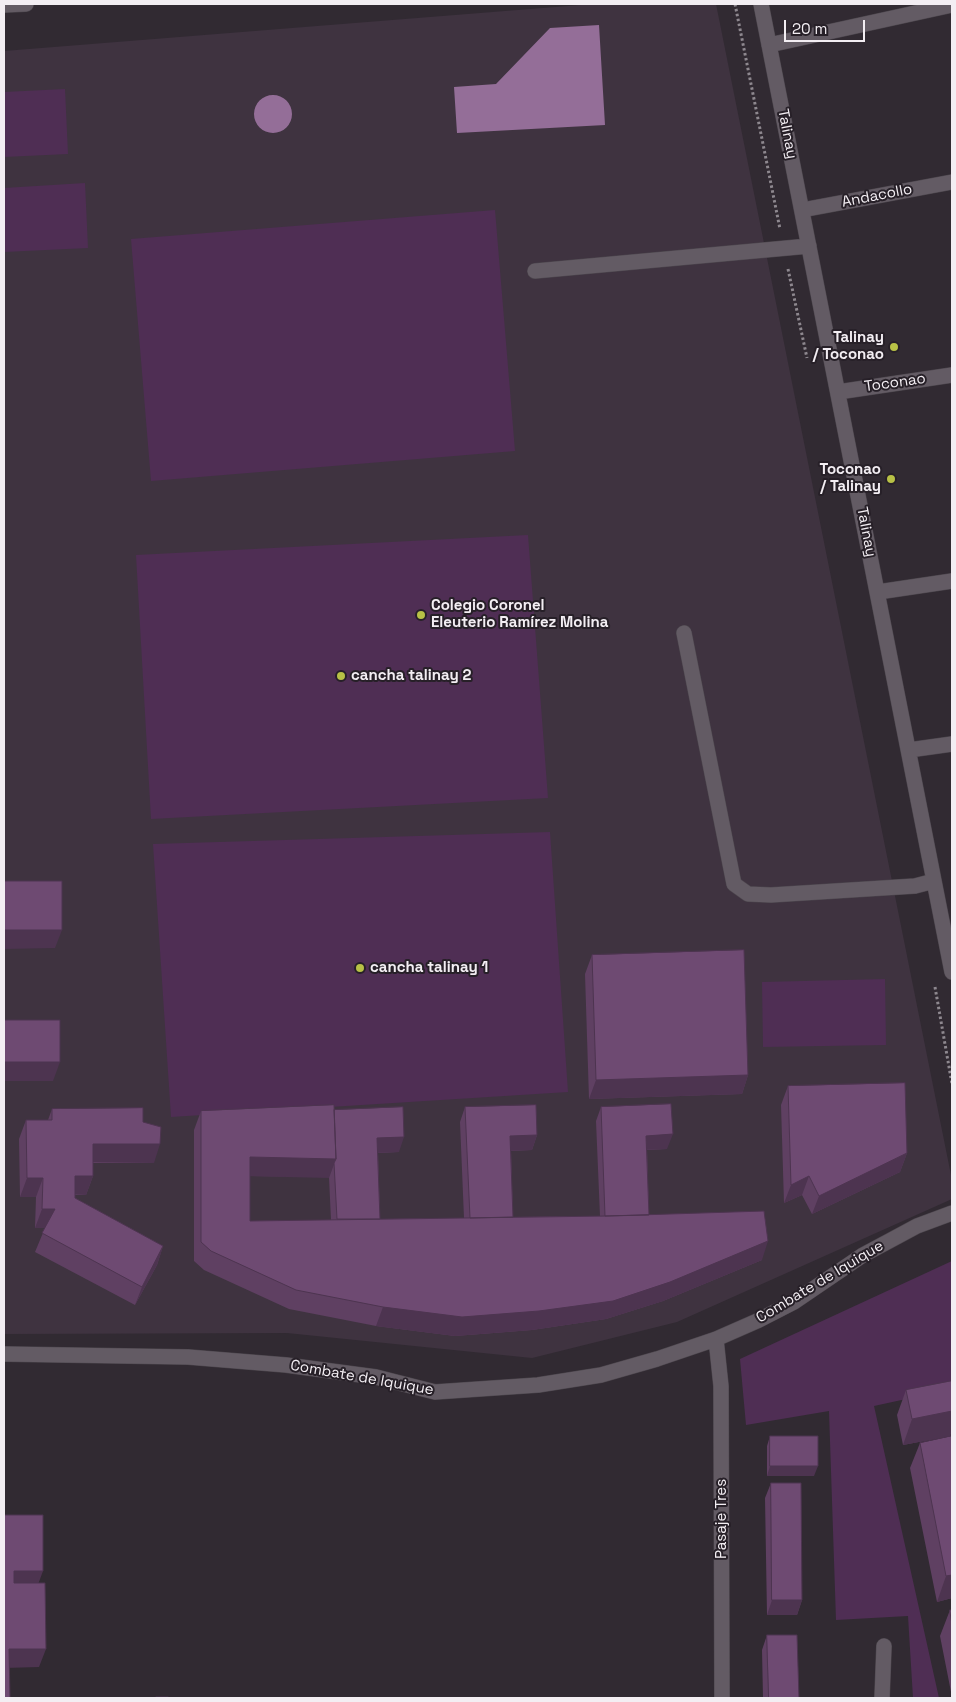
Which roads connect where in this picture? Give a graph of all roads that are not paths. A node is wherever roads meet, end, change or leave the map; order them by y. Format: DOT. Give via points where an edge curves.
graph roads {
  1 [pos="26,4"];
  2 [pos="761,4"];
  3 [pos="4,5"];
  4 [pos="952,6"];
  5 [pos="769,45"];
  6 [pos="952,182"];
  7 [pos="802,210"];
  8 [pos="809,246"];
  9 [pos="535,271"];
  10 [pos="952,375"];
  11 [pos="838,392"];
  12 [pos="952,581"];
  13 [pos="878,592"];
  14 [pos="684,633"];
  15 [pos="952,744"];
  16 [pos="908,750"];
  17 [pos="934,881"];
  18 [pos="947,922"];
  19 [pos="952,972"];
  20 [pos="952,1213"];
  21 [pos="716,1340"];
  22 [pos="4,1354"];
  23 [pos="884,1646"];
  24 [pos="722,1698"];
  25 [pos="882,1698"];
  1 -- 3 [label="street"];
  2 -- 5 [label="street, Talinay"];
  4 -- 5 [label="street"];
  5 -- 7 [label="street, Talinay"];
  6 -- 7 [label="street, Andacollo"];
  7 -- 8 [label="street, Talinay"];
  8 -- 9 [label="street"];
  8 -- 11 [label="street, Talinay"];
  10 -- 11 [label="street, Toconao"];
  11 -- 13 [label="street, Talinay"];
  12 -- 13 [label="street"];
  13 -- 16 [label="street, Talinay"];
  14 -- 17 [label="street" via="734,884 748,894 771,895 915,886"];
  15 -- 16 [label="street"];
  16 -- 17 [label="street, Talinay"];
  17 -- 18 [label="street, Talinay"];
  18 -- 19 [label="street, Talinay"];
  20 -- 21 [label="street, Combate de Iquique" via="917,1226 863,1255 794,1302"];
  21 -- 22 [label="street, Combate de Iquique" via="601,1375 538,1385 435,1392 376,1377 276,1364 188,1357"];
  21 -- 24 [label="street, Pasaje Tres" via="721,1386"];
  23 -- 25 [label="street"];
}
